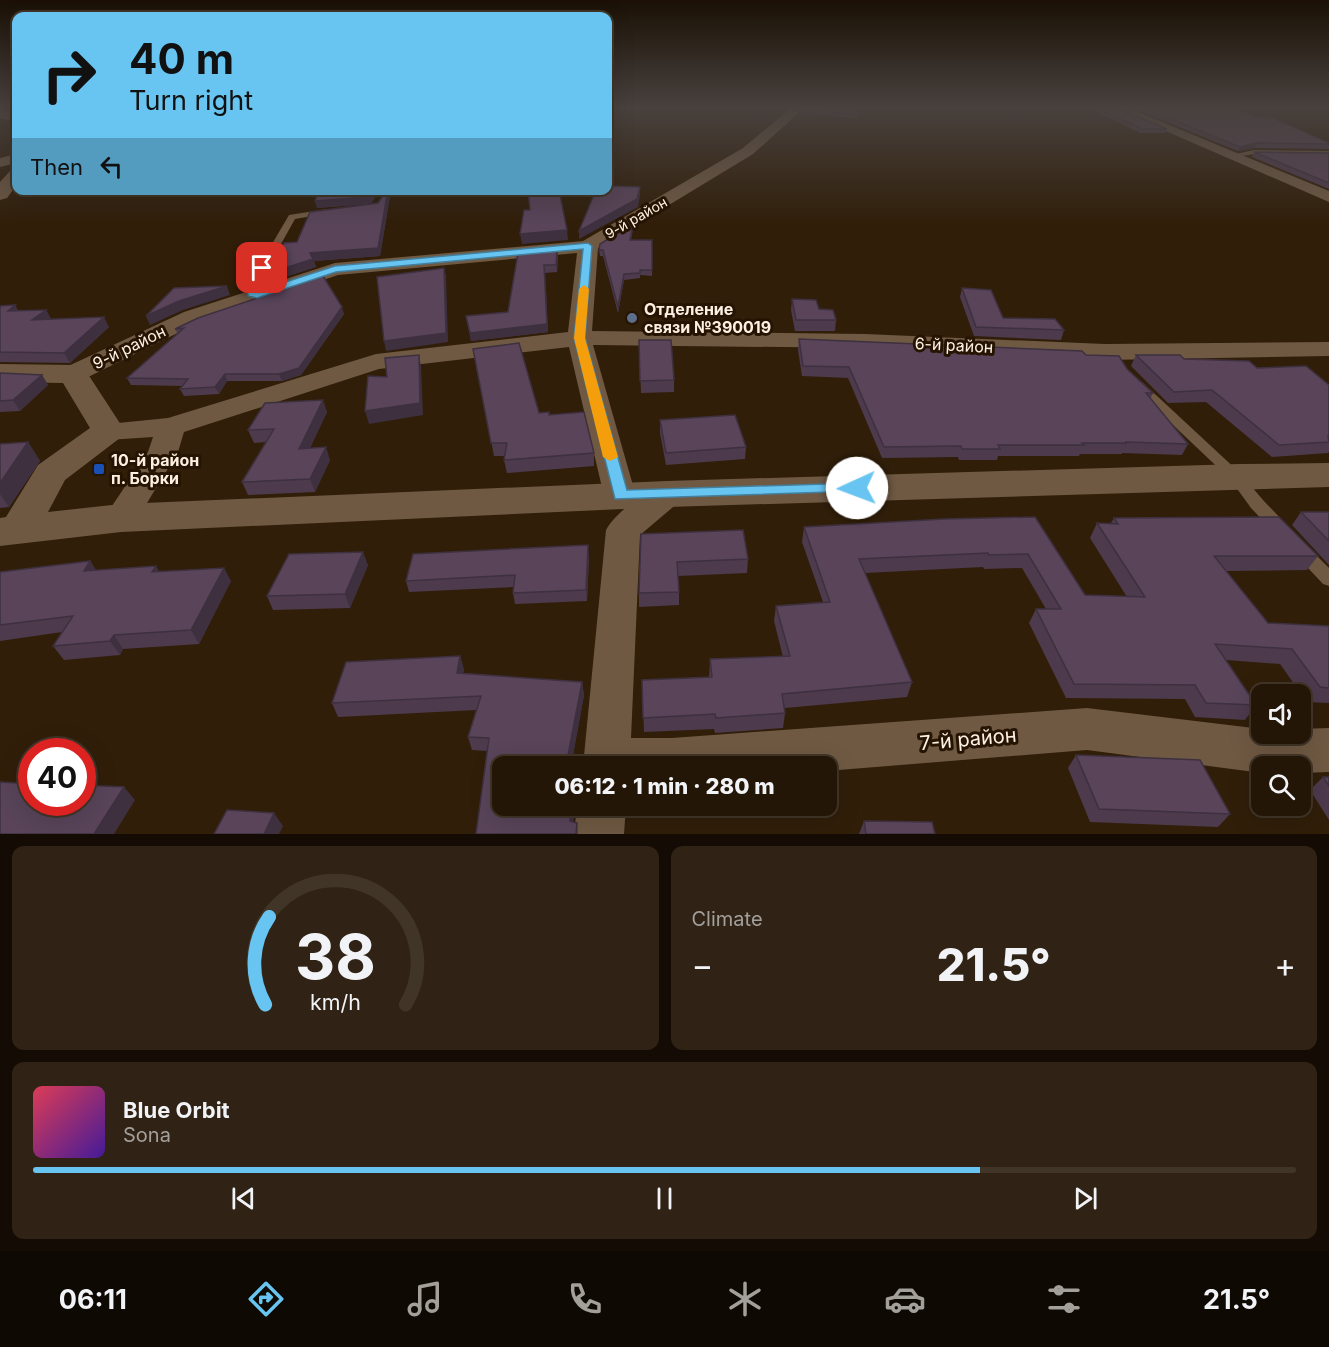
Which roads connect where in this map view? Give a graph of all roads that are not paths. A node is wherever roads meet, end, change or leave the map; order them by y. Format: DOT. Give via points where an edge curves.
graph roads {
  1 [pos="753,147"];
  2 [pos="1209,147"];
  3 [pos="1329,153"];
  4 [pos="1230,156"];
  5 [pos="12,180"];
  6 [pos="0,194"];
  7 [pos="1329,197"];
  8 [pos="335,211"];
  9 [pos="588,246"];
  10 [pos="253,296"];
  11 [pos="579,338"];
  12 [pos="1329,349"];
  13 [pos="1122,365"];
  14 [pos="0,374"];
  15 [pos="73,374"];
  16 [pos="171,427"];
  17 [pos="108,431"];
  18 [pos="1329,475"];
  19 [pos="1235,476"];
  20 [pos="667,494"];
  21 [pos="620,496"];
  22 [pos="121,518"];
  23 [pos="9,530"];
  24 [pos="1329,579"];
  25 [pos="1329,750"];
  26 [pos="607,756"];
  27 [pos="737,756"];
  28 [pos="601,816"];
  29 [pos="599,834"];
  1 -- 9 [label="street, 9-й район"];
  2 -- 4 [label="street"];
  3 -- 4 [label="lane"];
  4 -- 7 [label="street"];
  5 -- 6 [label="street"];
  8 -- 10 [label="lane" via="292,218 252,285"];
  9 -- 10 [label="street, 9-й район" via="335,269"];
  9 -- 11 [label="street"];
  10 -- 15 [label="street, 9-й район" via="192,317"];
  11 -- 13 [label="street, 6-й район" via="865,341"];
  11 -- 16 [label="street, 6-й район" via="375,362"];
  11 -- 21 [label="street"];
  12 -- 13 [label="street, 6-й район"];
  13 -- 19 [label="lane"];
  14 -- 15 [label="street, 9-й район"];
  15 -- 17 [label="street"];
  16 -- 17 [label="street, 6-й район"];
  16 -- 22 [label="street" via="163,452"];
  17 -- 23 [label="street" via="51,473"];
  18 -- 19 [label="street"];
  19 -- 20 [label="street"];
  19 -- 24 [label="lane"];
  20 -- 21 [label="street"];
  20 -- 26 [label="street" via="623,530"];
  21 -- 22 [label="street"];
  22 -- 23 [label="street"];
  25 -- 27 [label="street, 7-й район" via="1270,752 1086,729"];
  28 -- 29 [label="street"];
}
